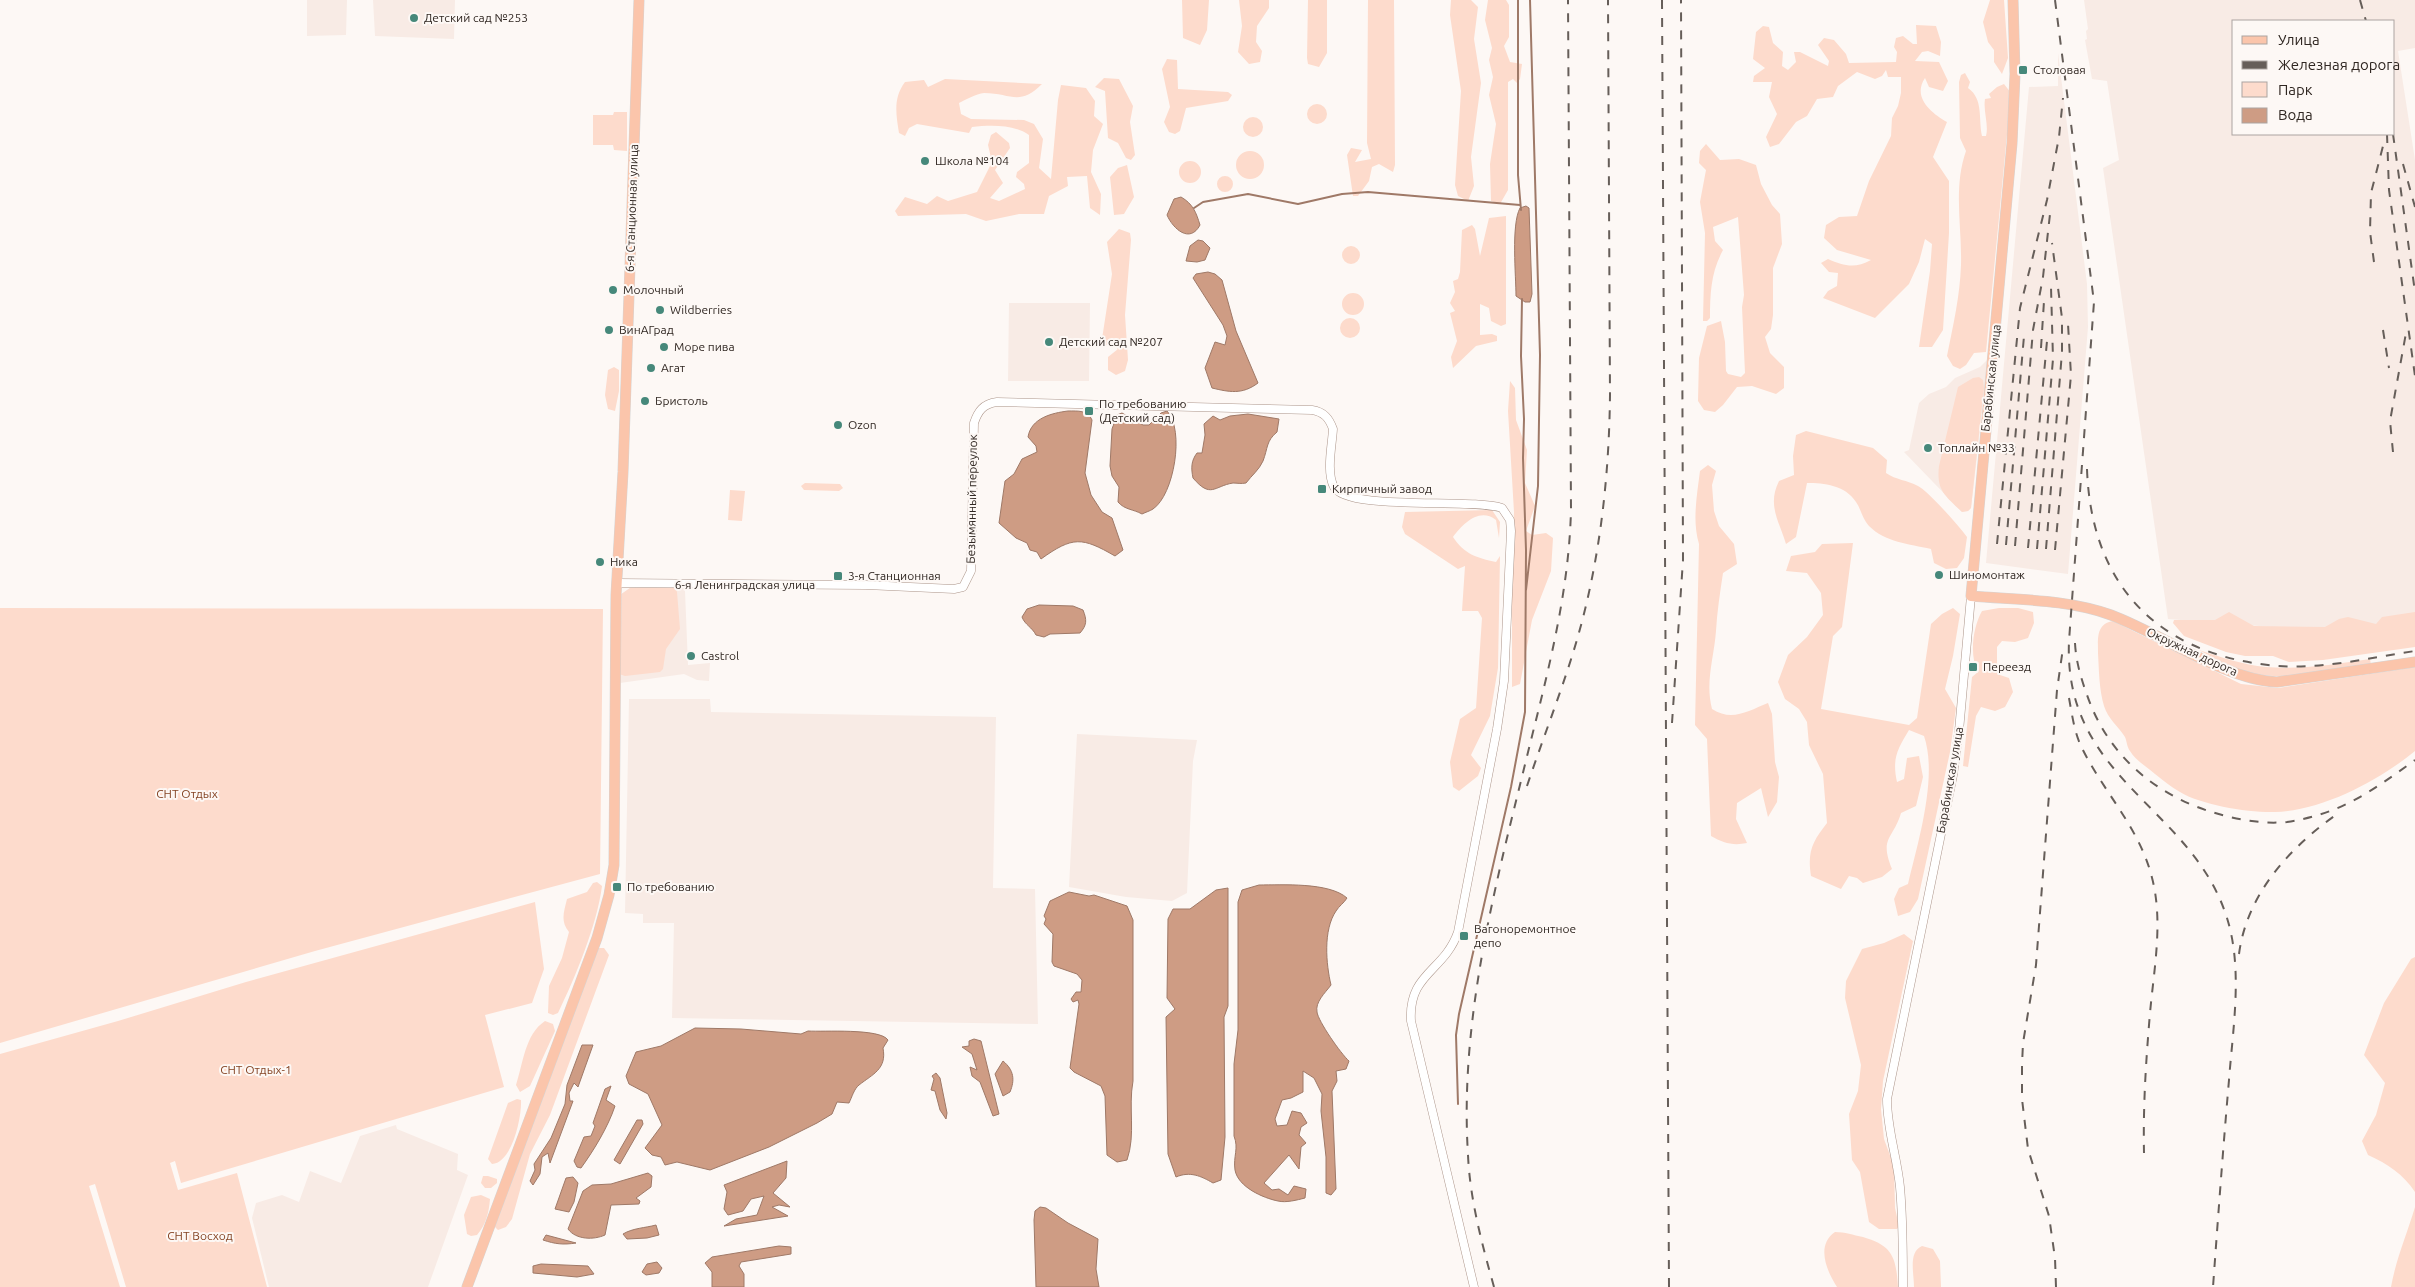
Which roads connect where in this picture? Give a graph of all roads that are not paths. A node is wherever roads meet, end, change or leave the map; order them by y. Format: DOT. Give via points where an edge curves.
graph roads {
  1 [pos="639,0"];
  2 [pos="2013,0"];
  3 [pos="617,583"];
  4 [pos="963,587"];
  5 [pos="1971,596"];
  6 [pos="2415,662"];
  7 [pos="467,1287"];
  8 [pos="1474,1287"];
  9 [pos="1903,1287"];
  1 -- 3 [label="main road, 6-я Станционная улица"];
  2 -- 5 [label="main road, Барабинская улица" via="2015,74 2012,143"];
  3 -- 4 [label="street, 6-я Ленинградская улица"];
  3 -- 7 [label="main road, 6-я Станционная улица" via="616,847 609,895"];
  4 -- 8 [label="street, Безымянный переулок" via="971,571 973,433 980,410 990,403 1320,411 1333,430 1331,477 1336,491 1342,495 1374,500 1495,506 1506,513 1511,531 1504,681 1462,916 1455,942 1415,990 1410,1008"];
  5 -- 6 [label="main road, Окружная дорога" via="2099,611 2239,675 2264,681 2277,682"];
  5 -- 9 [label="street, Барабинская улица" via="1953,775 1887,1099 1889,1131 1900,1185"];
}
